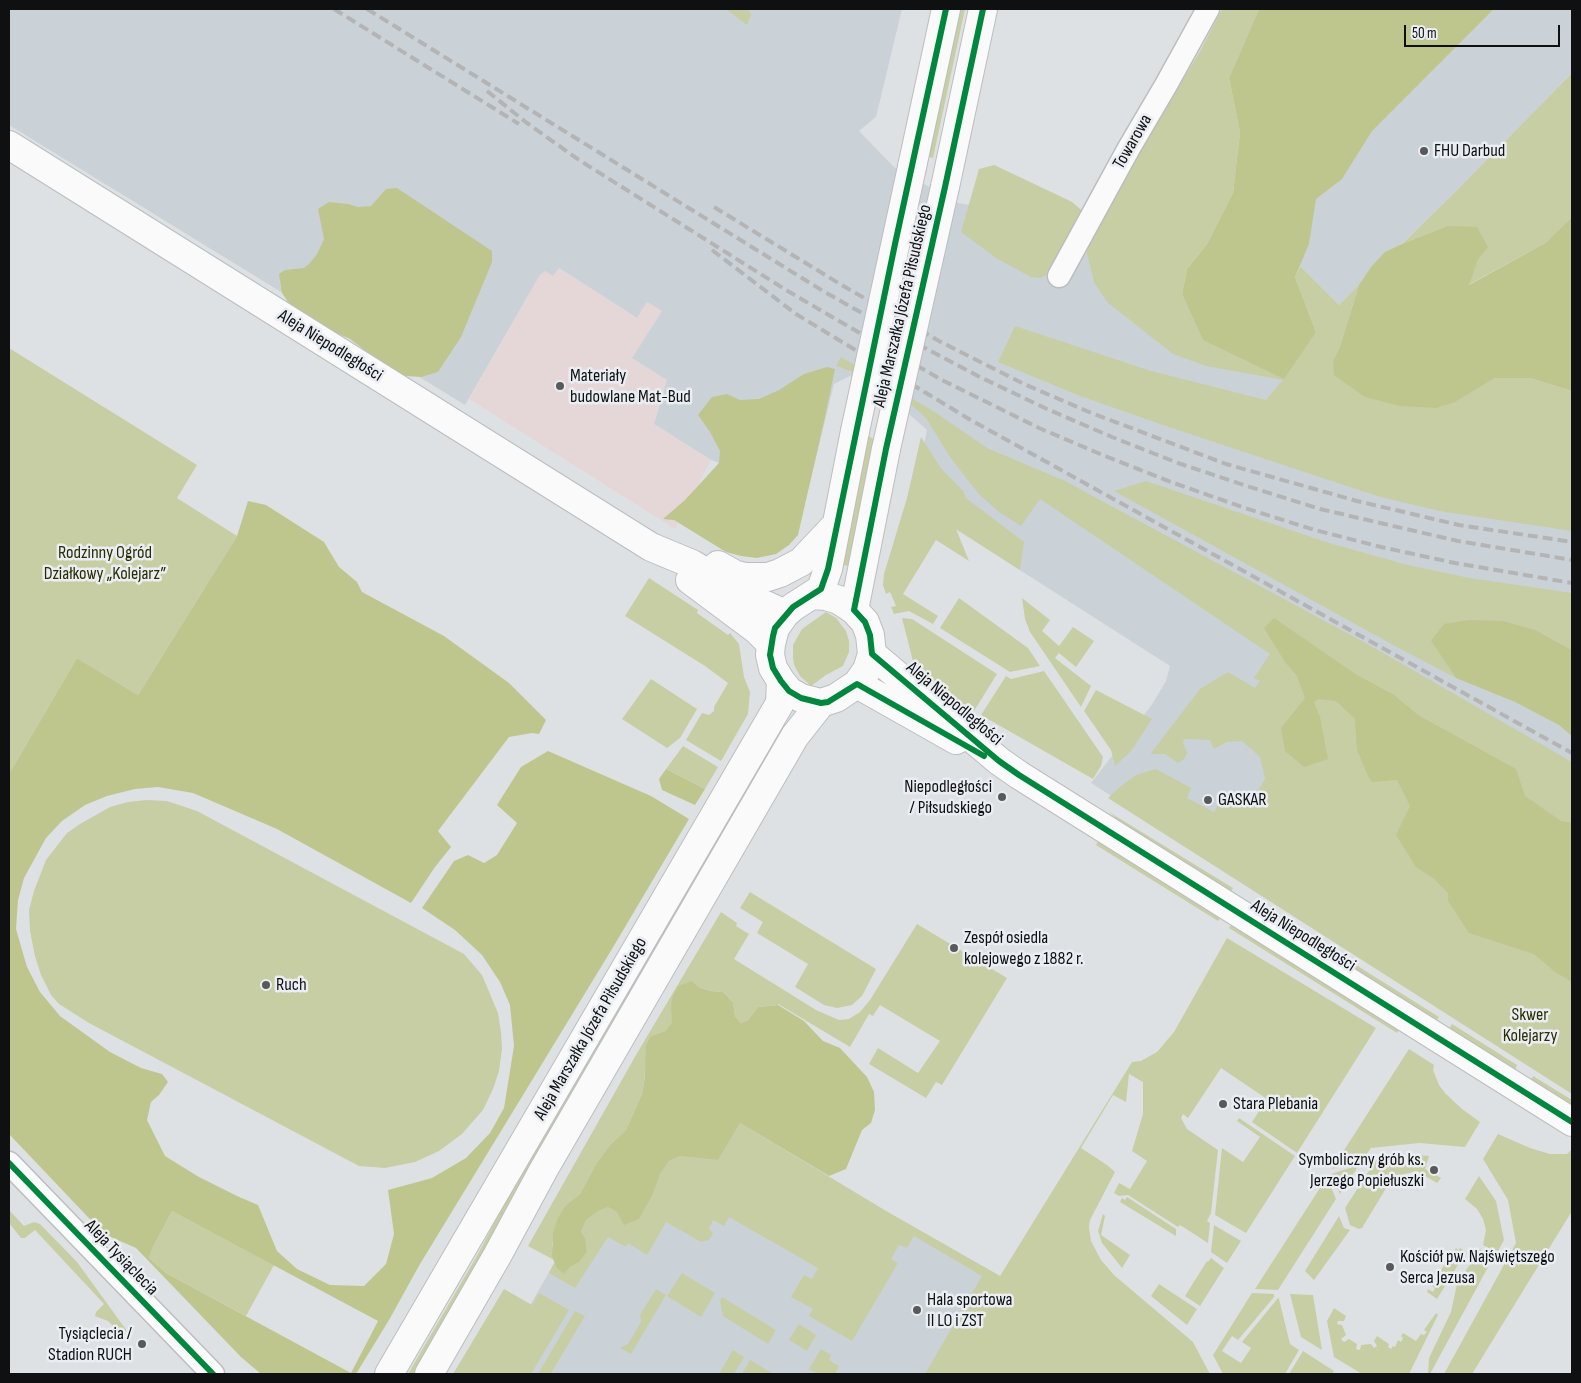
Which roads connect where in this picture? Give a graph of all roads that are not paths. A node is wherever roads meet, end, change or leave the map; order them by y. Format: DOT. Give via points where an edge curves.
graph roads {
  1 [pos="946,9"];
  2 [pos="983,9"];
  3 [pos="1208,9"];
  4 [pos="9,145"];
  5 [pos="1059,276"];
  6 [pos="837,524"];
  7 [pos="651,546"];
  8 [pos="692,564"];
  9 [pos="813,595"];
  10 [pos="854,610"];
  11 [pos="785,614"];
  12 [pos="771,644"];
  13 [pos="872,654"];
  14 [pos="781,681"];
  15 [pos="857,684"];
  16 [pos="821,703"];
  17 [pos="1019,775"];
  18 [pos="1572,1122"];
  19 [pos="9,1162"];
  20 [pos="213,1374"];
  21 [pos="389,1374"];
  22 [pos="430,1374"];
  1 -- 6 [label="street, Aleja Marszałka Józefa Piłsudskiego, bridge"];
  2 -- 10 [label="street, Aleja Marszałka Józefa Piłsudskiego, bridge" via="886,449"];
  3 -- 5 [label="street, Towarowa"];
  4 -- 7 [label="street, Aleja Niepodległości"];
  6 -- 8 [label="street" via="801,562 768,577 745,577 718,565"];
  6 -- 9 [label="street, Aleja Marszałka Józefa Piłsudskiego" via="828,569 821,588"];
  7 -- 8 [label="street, Aleja Niepodległości"];
  7 -- 12 [label="street, Aleja Niepodległości" via="699,589 757,630"];
  8 -- 11 [label="street, Aleja Niepodległości"];
  9 -- 10 [label="street" via="839,600"];
  9 -- 11 [label="street"];
  10 -- 13 [label="street" via="865,622"];
  11 -- 12 [label="street" via="775,628"];
  12 -- 14 [label="street" via="773,668"];
  13 -- 15 [label="street" via="867,670"];
  13 -- 17 [label="street, Aleja Niepodległości"];
  14 -- 16 [label="street" via="802,698"];
  14 -- 21 [label="street, Aleja Marszałka Józefa Piłsudskiego" via="780,703"];
  15 -- 16 [label="street" via="836,698"];
  15 -- 17 [label="street, Aleja Niepodległości"];
  16 -- 22 [label="street, Aleja Marszałka Józefa Piłsudskiego" via="794,736 544,1169"];
  17 -- 18 [label="street, Aleja Niepodległości"];
  19 -- 20 [label="street, Aleja Tysiąclecia"];
}
